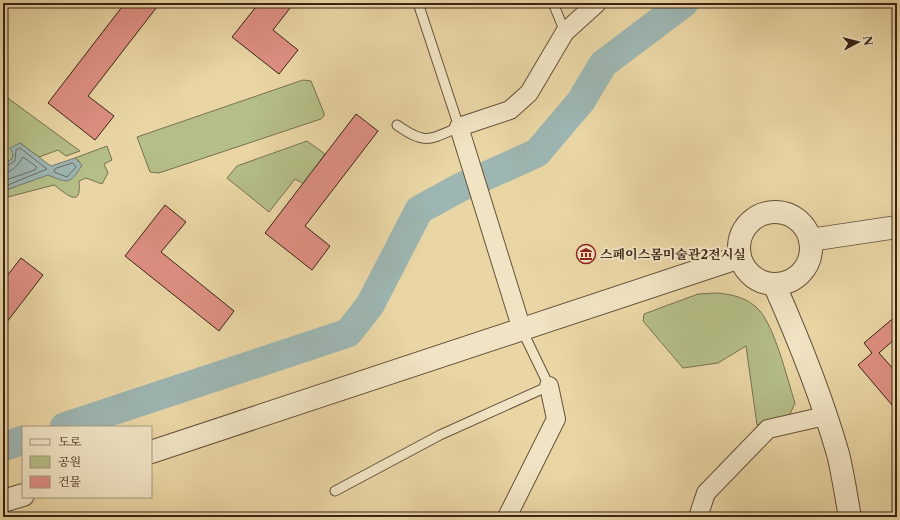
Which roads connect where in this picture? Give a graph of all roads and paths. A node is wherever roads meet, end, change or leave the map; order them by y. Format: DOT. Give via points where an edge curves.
graph roads {
  1 [pos="418,3"];
  2 [pos="553,3"];
  3 [pos="597,3"];
  4 [pos="565,32"];
  5 [pos="397,124"];
  6 [pos="459,127"];
  7 [pos="897,227"];
  8 [pos="810,240"];
  9 [pos="740,257"];
  10 [pos="774,284"];
  11 [pos="522,330"];
  12 [pos="549,386"];
  13 [pos="825,416"];
  14 [pos="152,452"];
  15 [pos="335,491"];
  16 [pos="22,494"];
  17 [pos="3,501"];
  18 [pos="507,517"];
  19 [pos="698,517"];
  20 [pos="850,517"];
  1 -- 6 [label="lane"];
  2 -- 4 [label="lane"];
  3 -- 4 [label="street"];
  4 -- 6 [label="street" via="529,93 510,110"];
  5 -- 6 [label="lane" via="414,137 424,139"];
  6 -- 11 [label="street"];
  7 -- 8 [label="street"];
  8 -- 9 [label="street" via="802,224 792,217 781,213 767,213 748,224 739,245"];
  8 -- 10 [label="street" via="810,257 805,268 797,277"];
  9 -- 10 [label="street" via="753,277"];
  9 -- 11 [label="street"];
  10 -- 13 [label="street" via="804,352"];
  11 -- 12 [label="lane"];
  11 -- 14 [label="street"];
  12 -- 15 [label="lane" via="440,435"];
  12 -- 18 [label="street" via="556,419"];
  13 -- 19 [label="street" via="768,429 706,493"];
  13 -- 20 [label="street" via="838,455"];
  16 -- 17 [label="street"];
}
